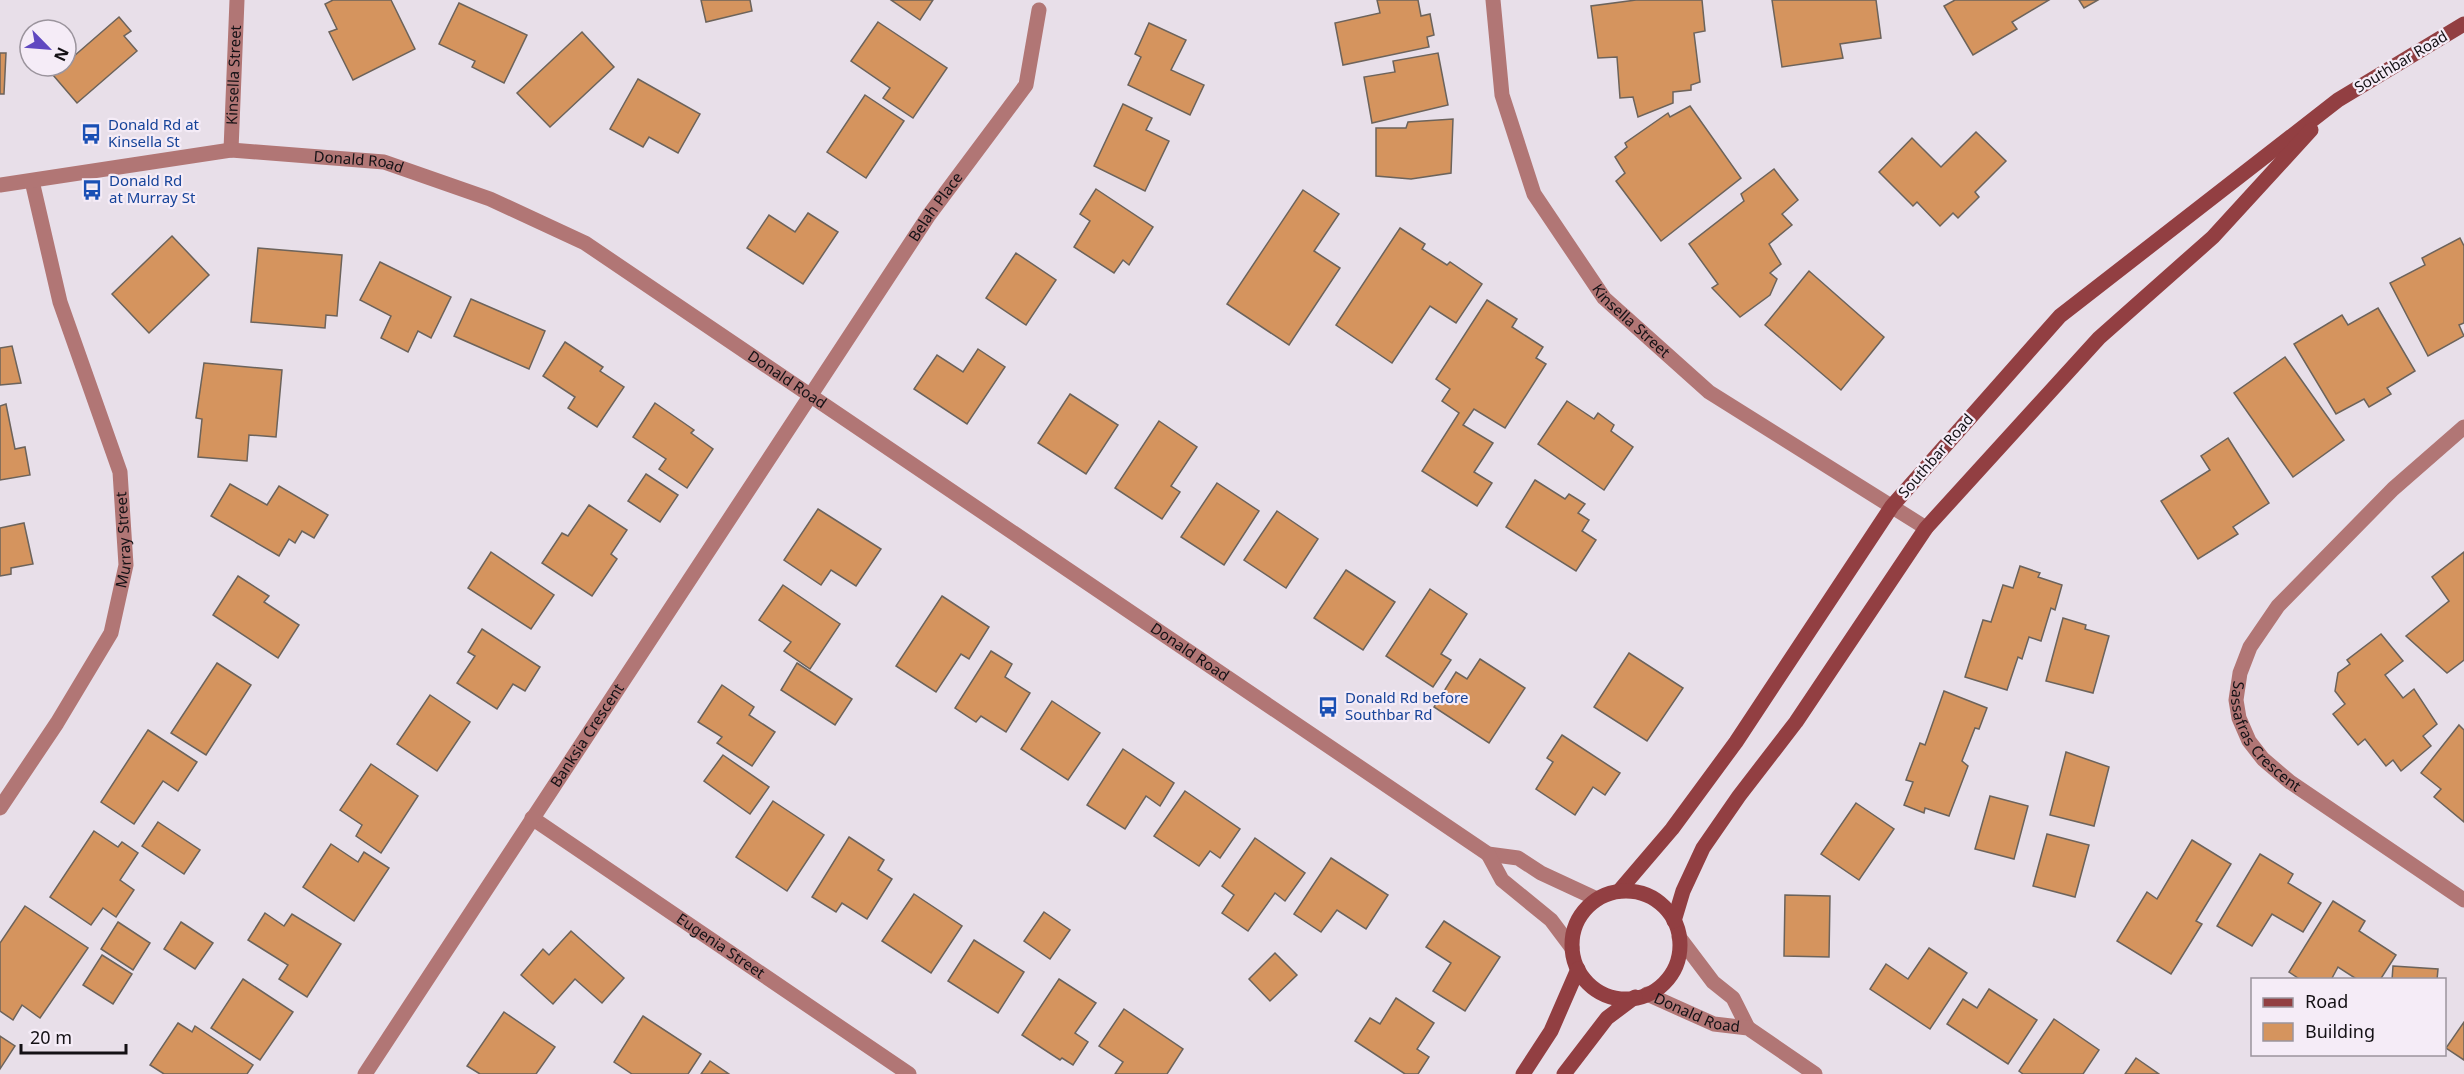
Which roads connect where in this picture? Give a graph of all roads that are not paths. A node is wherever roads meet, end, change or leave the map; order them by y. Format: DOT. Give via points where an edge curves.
graph roads {
  1 [pos="237,0"];
  2 [pos="1493,0"];
  3 [pos="1039,10"];
  4 [pos="2464,24"];
  5 [pos="2338,100"];
  6 [pos="231,150"];
  7 [pos="32,181"];
  8 [pos="0,185"];
  9 [pos="811,397"];
  10 [pos="2464,427"];
  11 [pos="1892,506"];
  12 [pos="1926,528"];
  13 [pos="0,808"];
  14 [pos="532,818"];
  15 [pos="1488,854"];
  16 [pos="1619,891"];
  17 [pos="1598,899"];
  18 [pos="2464,900"];
  19 [pos="1674,921"];
  20 [pos="1678,937"];
  21 [pos="1572,948"];
  22 [pos="1578,969"];
  23 [pos="1641,996"];
  24 [pos="1748,1028"];
  25 [pos="365,1074"];
  26 [pos="909,1074"];
  27 [pos="1523,1074"];
  28 [pos="1564,1074"];
  29 [pos="1815,1074"];
  1 -- 6 [label="street, Kinsella Street"];
  2 -- 11 [label="street, Kinsella Street" via="1502,95 1534,194 1604,297 1710,392"];
  3 -- 9 [label="street, Belah Place" via="1026,85 929,215"];
  4 -- 5 [label="main road, Southbar Road"];
  5 -- 11 [label="main road, Southbar Road" via="2060,316"];
  5 -- 12 [label="main road, Southbar Road" via="2213,237 2099,338"];
  6 -- 7 [label="street, Donald Road"];
  6 -- 9 [label="street, Donald Road" via="384,162 490,199 585,243"];
  7 -- 8 [label="street, Donald Road"];
  7 -- 13 [label="street, Murray Street" via="60,302 120,472 126,565 111,633"];
  9 -- 14 [label="street, Banksia Crescent"];
  9 -- 15 [label="street, Donald Road"];
  10 -- 18 [label="street, Sassafras Crescent" via="2393,489 2278,606 2250,647 2240,673 2236,700 2248,741 2263,759 2290,782"];
  11 -- 12 [label="street, Kinsella Street"];
  11 -- 16 [label="main road, Southbar Road" via="1736,742 1672,829"];
  12 -- 19 [label="main road, Southbar Road" via="1796,723 1703,848"];
  14 -- 25 [label="street, Banksia Crescent"];
  14 -- 26 [label="street, Eugenia Street"];
  15 -- 17 [label="street, Donald Road" via="1518,858"];
  15 -- 21 [label="street, Donald Road" via="1502,880 1551,920"];
  16 -- 17 [label="main road"];
  16 -- 19 [label="main road" via="1651,897"];
  17 -- 21 [label="main road" via="1575,925"];
  19 -- 20 [label="main road"];
  20 -- 23 [label="main road" via="1672,971 1661,984"];
  20 -- 24 [label="street, Donald Road" via="1713,982 1733,998"];
  21 -- 22 [label="main road"];
  22 -- 23 [label="main road" via="1602,993 1624,998"];
  22 -- 27 [label="main road" via="1551,1031"];
  23 -- 24 [label="street, Donald Road" via="1679,1006 1714,1024"];
  23 -- 28 [label="main road" via="1607,1018"];
  24 -- 29 [label="street, Donald Road"];
}
